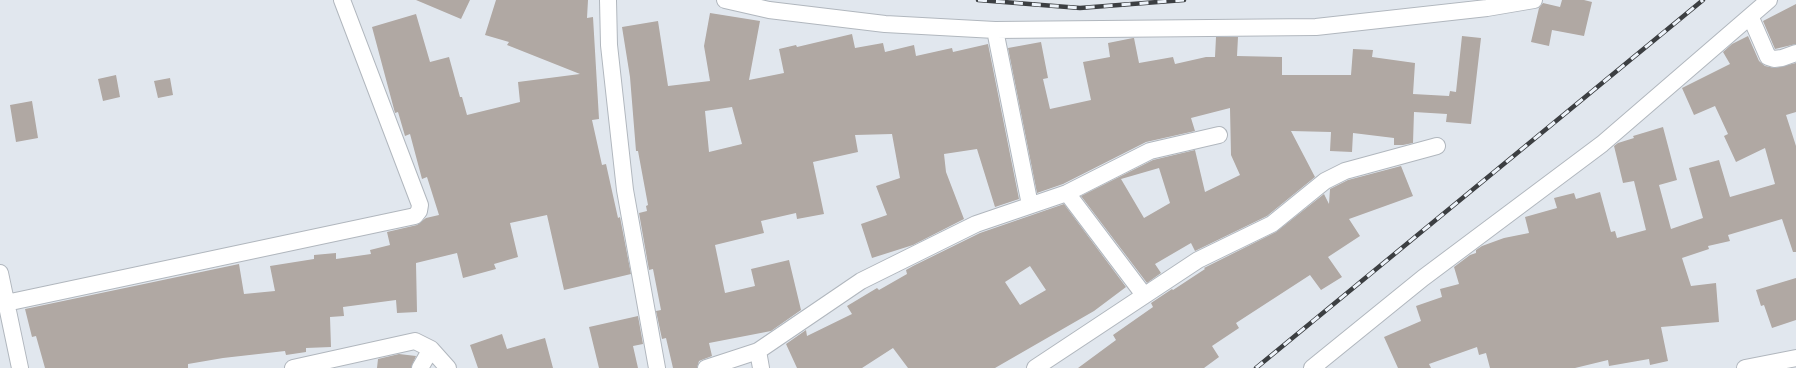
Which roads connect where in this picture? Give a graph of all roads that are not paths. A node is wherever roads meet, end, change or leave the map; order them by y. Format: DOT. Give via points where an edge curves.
graph roads {
  1 [pos="342,0"];
  2 [pos="608,0"];
  3 [pos="726,0"];
  4 [pos="1534,0"];
  5 [pos="1769,0"];
  6 [pos="1751,18"];
  7 [pos="995,30"];
  8 [pos="1796,53"];
  9 [pos="1219,135"];
  10 [pos="1437,146"];
  11 [pos="1067,193"];
  12 [pos="1030,205"];
  13 [pos="0,274"];
  14 [pos="1144,295"];
  15 [pos="6,303"];
  16 [pos="431,349"];
  17 [pos="758,351"];
  18 [pos="1796,358"];
  19 [pos="20,368"];
  20 [pos="293,368"];
  21 [pos="420,368"];
  22 [pos="448,368"];
  23 [pos="657,368"];
  24 [pos="706,368"];
  25 [pos="761,368"];
  26 [pos="1035,368"];
  27 [pos="1312,368"];
  28 [pos="1745,368"];
  1 -- 15 [label="street" via="420,205 415,216"];
  2 -- 23 [label="street" via="609,45 625,190"];
  3 -- 7 [label="street" via="769,10 885,24"];
  4 -- 7 [label="street" via="1487,8 1316,27"];
  5 -- 6 [label="street"];
  6 -- 8 [label="street" via="1768,57 1782,58"];
  6 -- 27 [label="street" via="1602,144 1423,278"];
  7 -- 12 [label="street"];
  9 -- 11 [label="street" via="1150,151"];
  10 -- 14 [label="street" via="1345,171 1325,181 1272,224 1198,260"];
  11 -- 12 [label="street"];
  11 -- 14 [label="street"];
  12 -- 17 [label="street" via="976,224 861,281"];
  13 -- 15 [label="street"];
  14 -- 26 [label="street"];
  15 -- 19 [label="street"];
  16 -- 20 [label="street" via="415,341"];
  16 -- 21 [label="street"];
  16 -- 22 [label="street"];
  17 -- 24 [label="street"];
  17 -- 25 [label="street"];
  18 -- 28 [label="street"];
}
